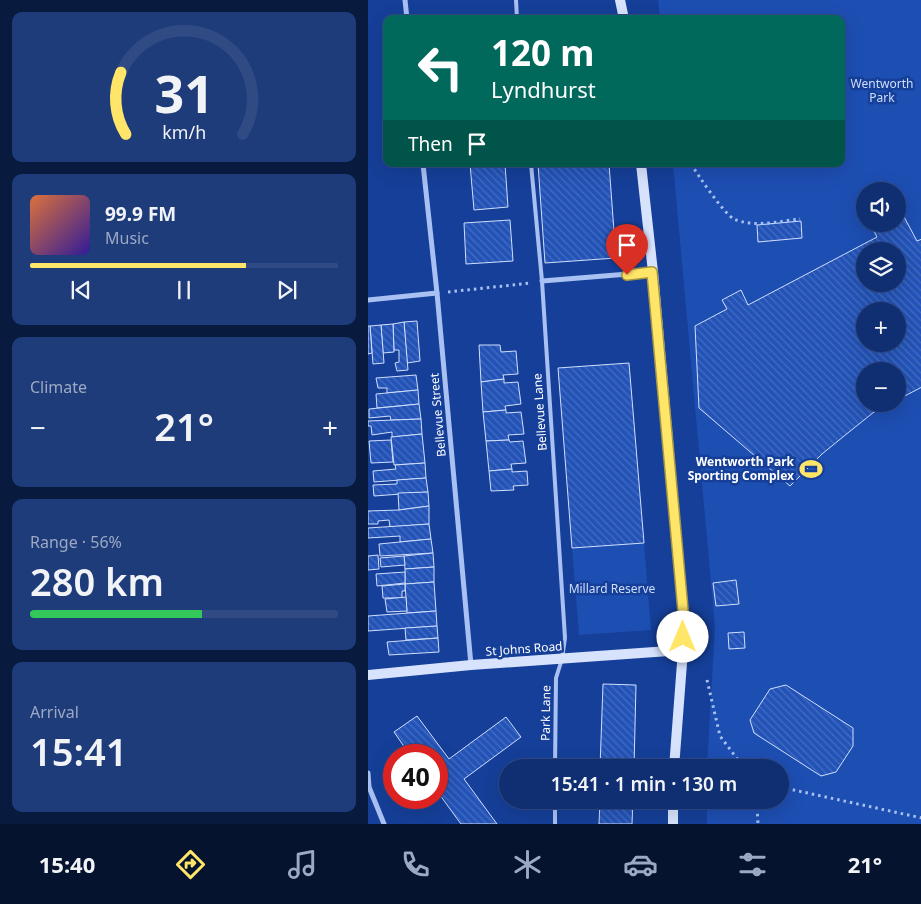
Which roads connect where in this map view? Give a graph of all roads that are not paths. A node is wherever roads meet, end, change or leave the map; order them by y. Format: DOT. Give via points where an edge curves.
graph roads {
  1 [pos="405,0"];
  2 [pos="516,0"];
  3 [pos="620,0"];
  4 [pos="407,15"];
  5 [pos="517,15"];
  6 [pos="623,15"];
  7 [pos="423,167"];
  8 [pos="531,167"];
  9 [pos="641,167"];
  10 [pos="652,272"];
  11 [pos="542,281"];
  12 [pos="438,293"];
  13 [pos="368,300"];
  14 [pos="683,650"];
  15 [pos="562,659"];
  16 [pos="471,665"];
  17 [pos="368,675"];
  18 [pos="555,759"];
  19 [pos="675,759"];
  20 [pos="368,773"];
  21 [pos="369,787"];
  22 [pos="555,809"];
  23 [pos="673,809"];
  24 [pos="384,824"];
  25 [pos="555,824"];
  26 [pos="673,824"];
  1 -- 4 [label="street"];
  2 -- 5 [label="lane"];
  3 -- 6 [label="street"];
  7 -- 12 [label="street, Bellevue Street"];
  8 -- 11 [label="lane, Bellevue Lane"];
  9 -- 10 [label="street"];
  10 -- 11 [label="street"];
  10 -- 14 [label="street" via="683,610"];
  11 -- 15 [label="lane, Bellevue Lane" via="565,638"];
  12 -- 13 [label="street"];
  12 -- 16 [label="street, Bellevue Street"];
  14 -- 15 [label="street, St Johns Road"];
  14 -- 19 [label="street"];
  15 -- 16 [label="street, St Johns Road"];
  15 -- 18 [label="lane, Park Lane" via="556,678"];
  16 -- 17 [label="street, St Johns Road"];
  20 -- 21 [label="street"];
  21 -- 24 [label="street"];
  22 -- 25 [label="lane"];
  23 -- 26 [label="street"];
}
